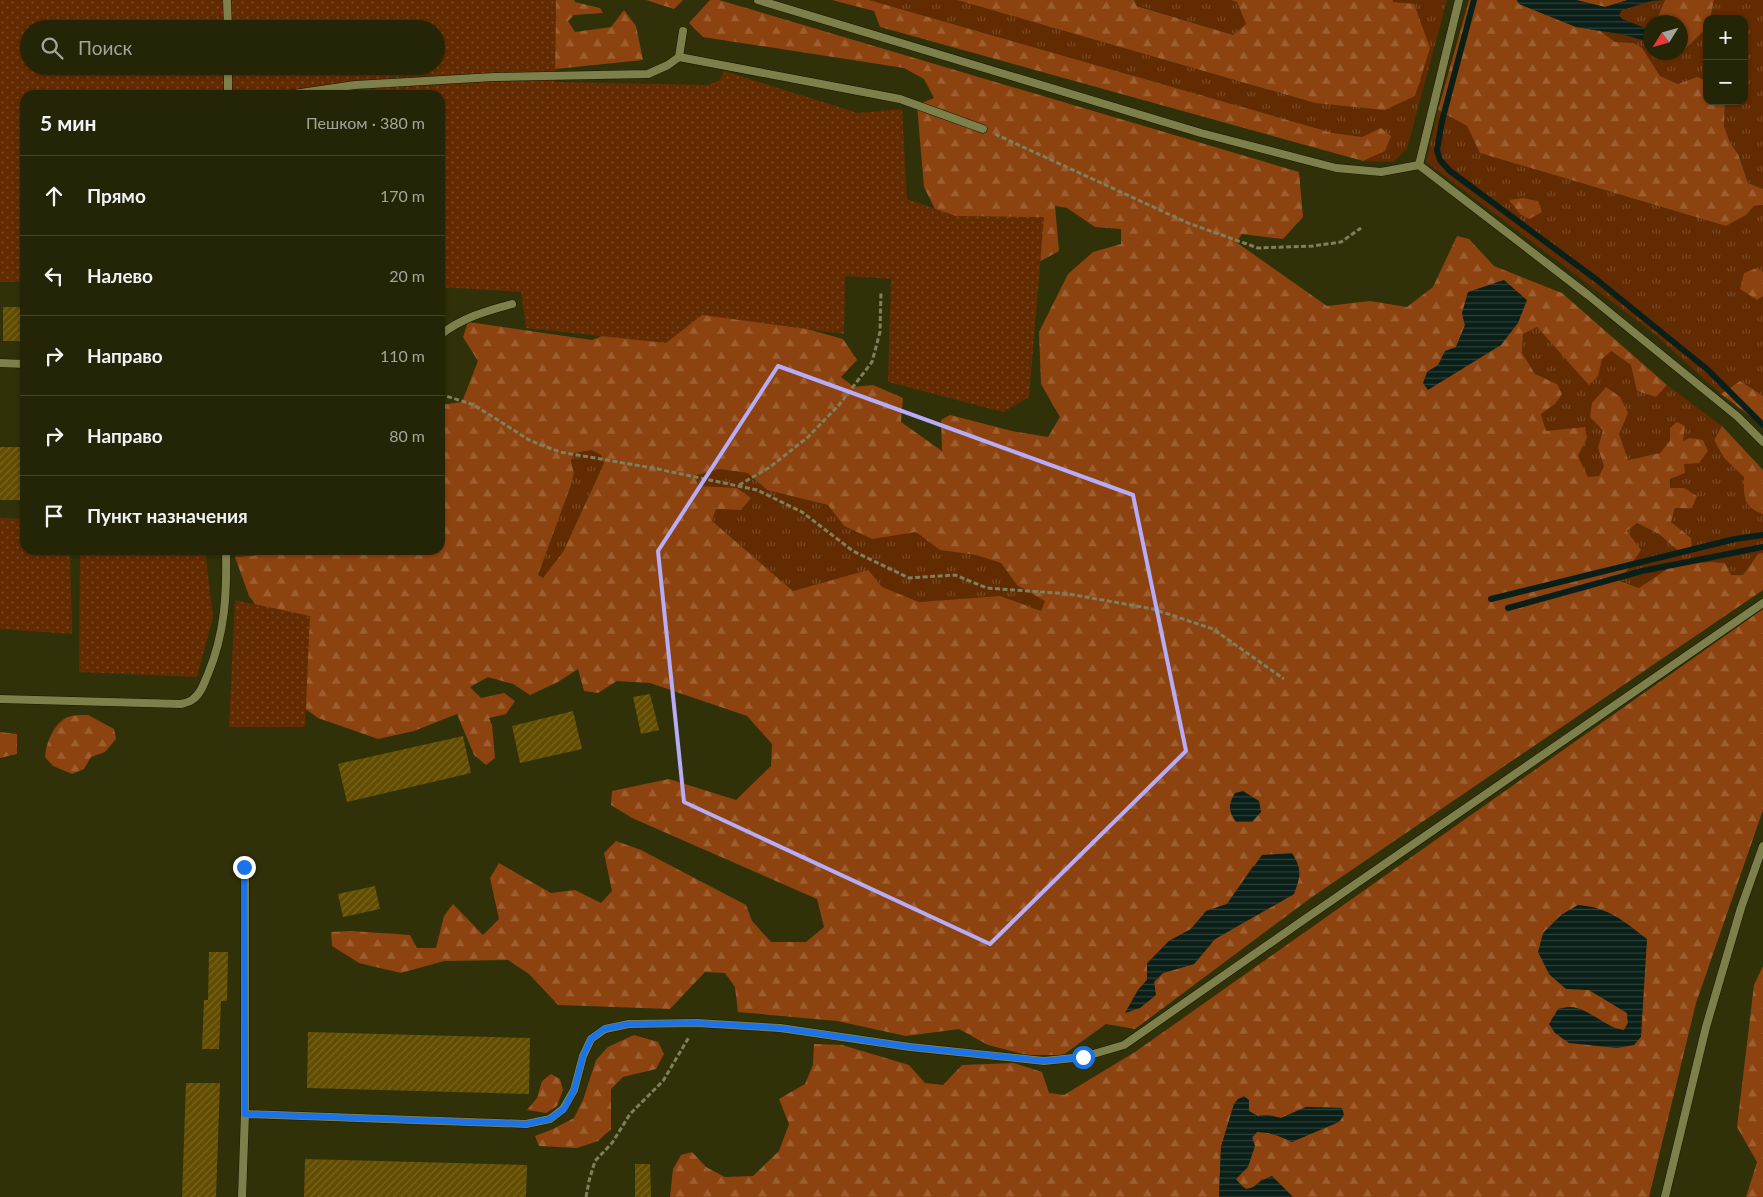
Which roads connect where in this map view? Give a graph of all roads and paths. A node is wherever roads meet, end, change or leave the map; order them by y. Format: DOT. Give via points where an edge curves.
graph roads {
  1 [pos="227,0"];
  2 [pos="758,0"];
  3 [pos="1459,0"];
  4 [pos="228,20"];
  5 [pos="683,31"];
  6 [pos="679,57"];
  7 [pos="228,75"];
  8 [pos="228,90"];
  9 [pos="321,90"];
  10 [pos="983,129"];
  11 [pos="1418,165"];
  12 [pos="1360,228"];
  13 [pos="881,292"];
  14 [pos="512,304"];
  15 [pos="445,332"];
  16 [pos="0,363"];
  17 [pos="20,364"];
  18 [pos="445,395"];
  19 [pos="1763,442"];
  20 [pos="739,485"];
  21 [pos="226,555"];
  22 [pos="1763,603"];
  23 [pos="1284,679"];
  24 [pos="0,699"];
  25 [pos="1763,846"];
  26 [pos="244,867"];
  27 [pos="697,1023"];
  28 [pos="245,1114"];
  29 [pos="242,1197"];
  30 [pos="586,1197"];
  31 [pos="1665,1197"];
  1 -- 4 [label="lane"];
  2 -- 11 [label="lane" via="1192,130 1336,168 1381,172"];
  3 -- 11 [label="lane"];
  5 -- 6 [label="lane"];
  6 -- 9 [label="lane" via="648,74 494,77"];
  6 -- 10 [label="lane" via="900,99"];
  7 -- 8 [label="lane"];
  10 -- 12 [label="path" via="1188,222 1258,248 1341,242"];
  11 -- 19 [label="lane" via="1588,295 1738,417"];
  13 -- 20 [label="path" via="880,332 872,362 839,405 808,437 770,467"];
  14 -- 15 [label="lane" via="475,314"];
  16 -- 17 [label="lane"];
  18 -- 20 [label="path" via="474,404 531,441 560,452"];
  20 -- 23 [label="path" via="802,512 853,550 909,578 955,575 987,588 1069,594 1153,609 1213,629"];
  21 -- 24 [label="lane" via="222,630 201,691 192,700 182,704"];
  22 -- 27 [label="lane" via="1124,1046 1083,1057 1044,1061 910,1047 780,1028"];
  25 -- 31 [label="lane" via="1706,1027"];
  26 -- 28 [label="lane"];
  27 -- 28 [label="lane" via="629,1024 604,1029 591,1039 564,1109 550,1119 526,1124"];
  27 -- 30 [label="path" via="663,1081 630,1114 612,1143 595,1161"];
  28 -- 29 [label="lane"];
}
